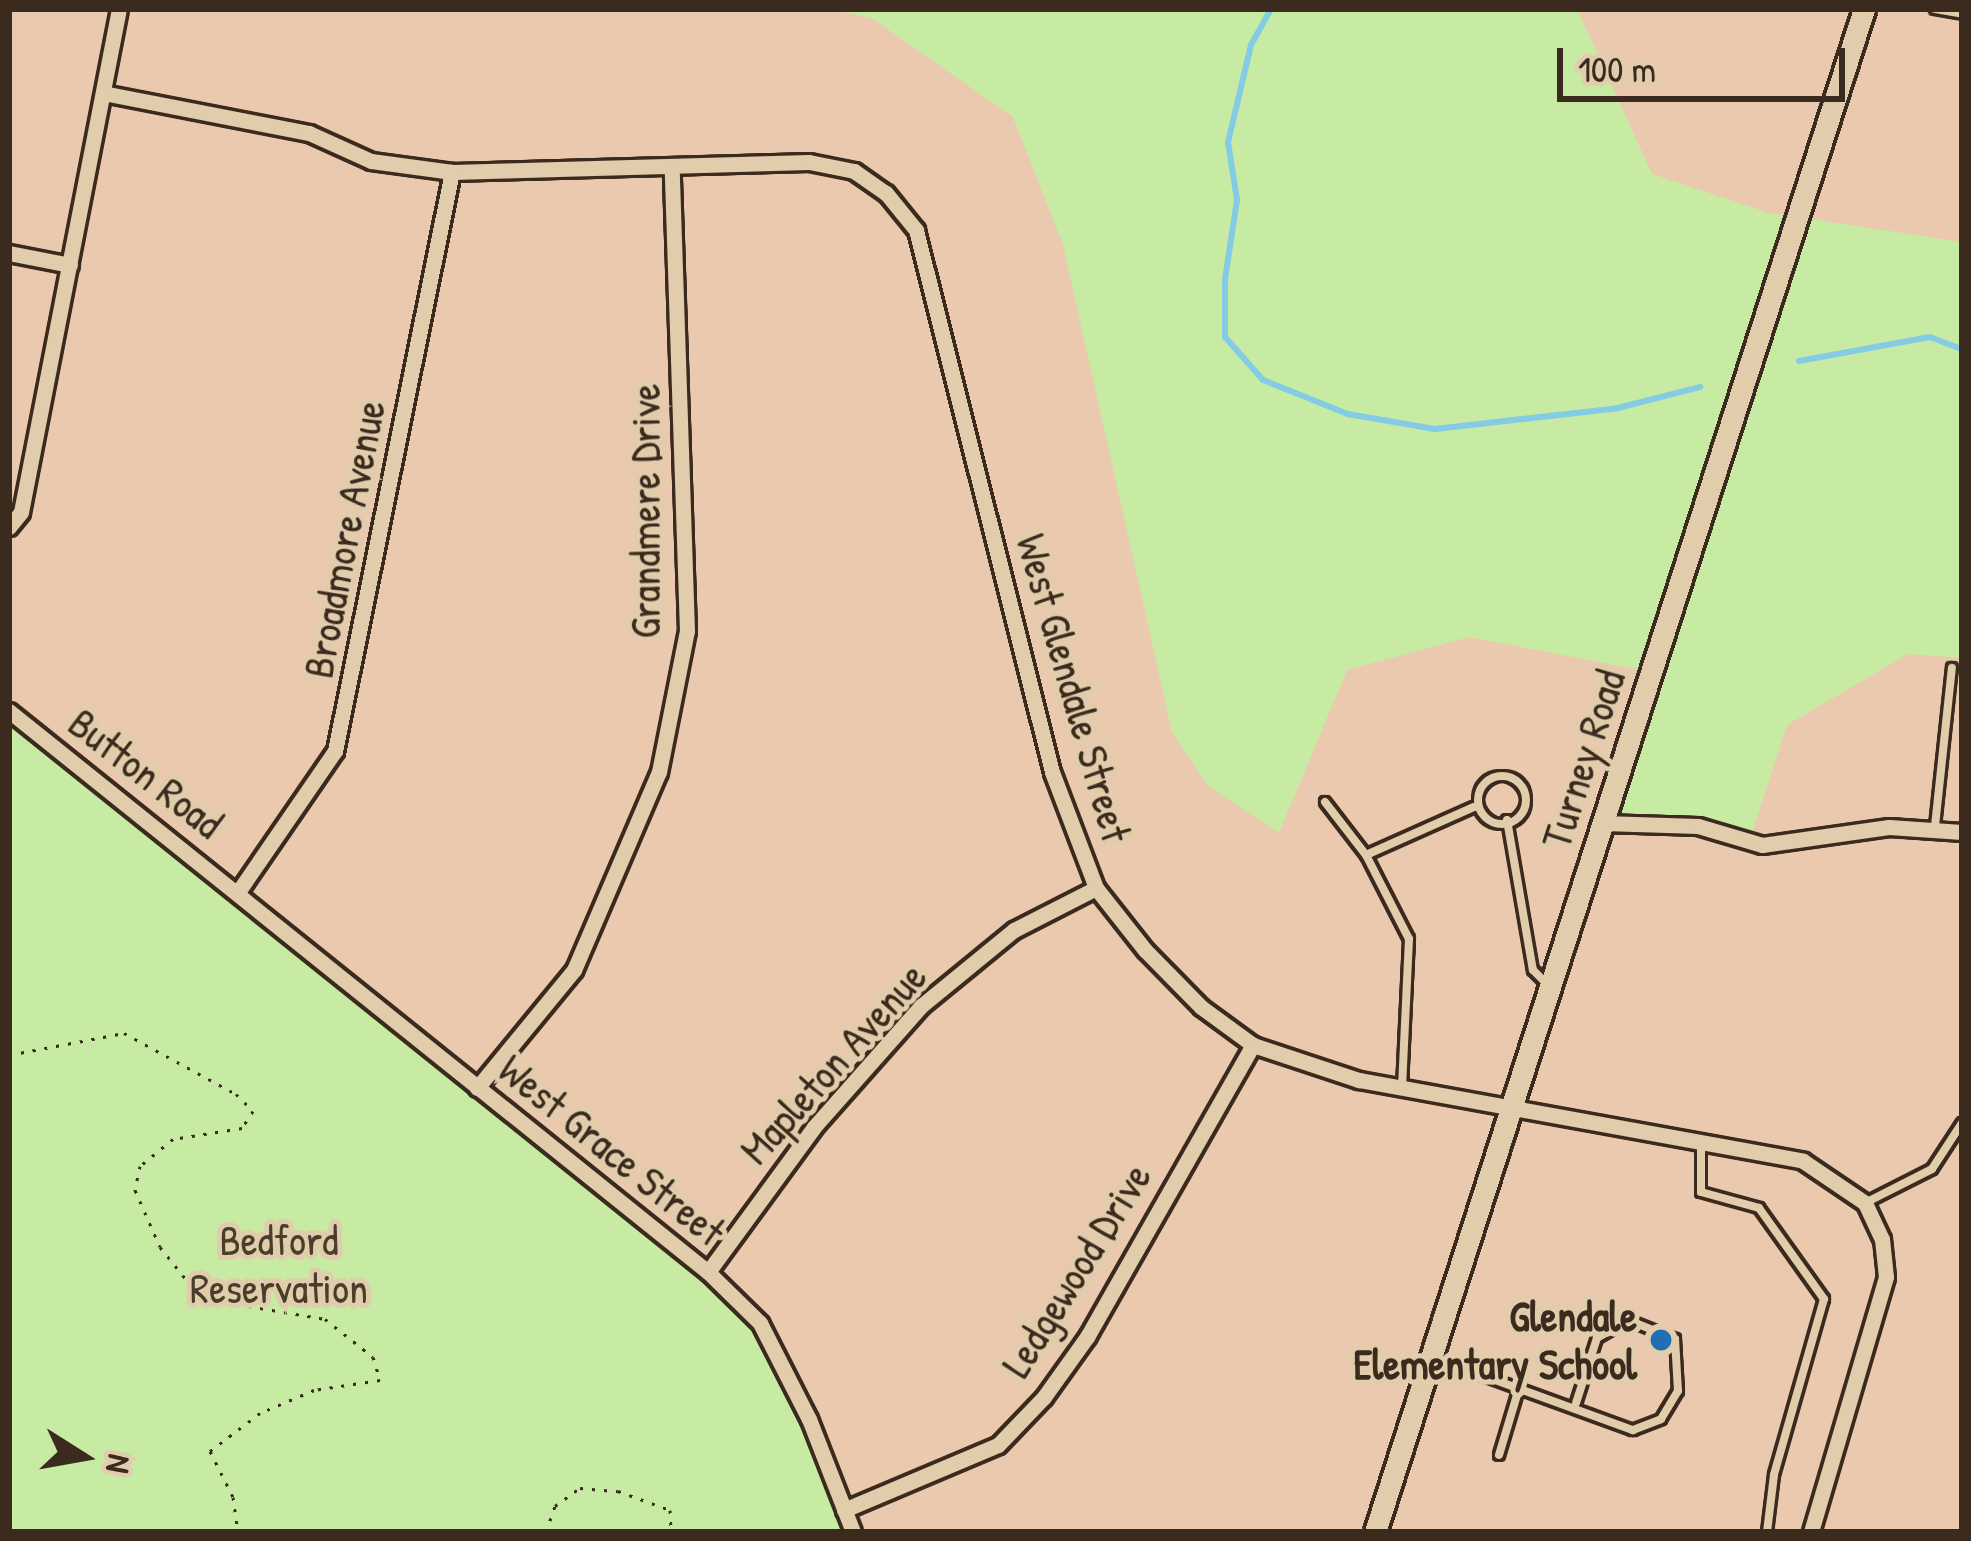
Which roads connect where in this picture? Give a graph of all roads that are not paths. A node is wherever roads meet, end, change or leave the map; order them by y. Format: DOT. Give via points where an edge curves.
graph roads {
  1 [pos="119,9"];
  2 [pos="1864,9"];
  3 [pos="1935,9"];
  4 [pos="1962,14"];
  5 [pos="103,93"];
  6 [pos="672,168"];
  7 [pos="452,172"];
  8 [pos="9,253"];
  9 [pos="70,265"];
  10 [pos="9,527"];
  11 [pos="1952,668"];
  12 [pos="9,711"];
  13 [pos="1324,802"];
  14 [pos="1474,807"];
  15 [pos="1507,820"];
  16 [pos="1604,823"];
  17 [pos="1935,826"];
  18 [pos="1962,832"];
  19 [pos="1366,855"];
  20 [pos="1096,888"];
  21 [pos="238,892"];
  22 [pos="1551,987"];
  23 [pos="1253,1045"];
  24 [pos="477,1088"];
  25 [pos="1402,1088"];
  26 [pos="1511,1111"];
  27 [pos="1962,1124"];
  28 [pos="1701,1148"];
  29 [pos="1865,1204"];
  30 [pos="708,1272"];
  31 [pos="1431,1356"];
  32 [pos="1520,1385"];
  33 [pos="1576,1403"];
  34 [pos="1499,1455"];
  35 [pos="844,1510"];
  36 [pos="853,1532"];
  37 [pos="1375,1532"];
  38 [pos="1767,1532"];
  39 [pos="1811,1532"];
  1 -- 5 [label="street"];
  2 -- 16 [label="street, Turney Road"];
  3 -- 4 [label="lane"];
  5 -- 7 [label="street, West Glendale Street" via="309,133 371,161"];
  5 -- 9 [label="street"];
  6 -- 7 [label="street, West Glendale Street"];
  6 -- 20 [label="street, West Glendale Street" via="809,162 854,171 886,193 916,230 1052,772"];
  6 -- 24 [label="street, Grandmere Drive" via="687,631 659,772 574,970"];
  7 -- 21 [label="street, Broadmore Avenue" via="340,733 300,811"];
  8 -- 9 [label="street"];
  9 -- 10 [label="street" via="21,512"];
  11 -- 17 [label="lane"];
  12 -- 21 [label="street, Button Road"];
  13 -- 19 [label="lane"];
  14 -- 15 [label="lane" via="1482,818"];
  14 -- 15 [label="lane" via="1483,785 1521,782 1527,810"];
  14 -- 19 [label="lane"];
  15 -- 22 [label="lane" via="1533,970"];
  16 -- 17 [label="street" via="1698,826 1762,845"];
  16 -- 22 [label="street, Turney Road"];
  17 -- 18 [label="street"];
  19 -- 25 [label="lane" via="1409,939"];
  20 -- 23 [label="street, West Glendale Street" via="1201,1007"];
  20 -- 30 [label="street, Mapleton Avenue" via="1014,930 921,1006 814,1127"];
  21 -- 24 [label="street, West Grace Street"];
  22 -- 26 [label="street, Turney Road"];
  23 -- 25 [label="street, West Glendale Street"];
  23 -- 35 [label="street, Ledgewood Drive" via="1087,1336 1044,1396 998,1445"];
  24 -- 30 [label="street, West Grace Street"];
  25 -- 26 [label="street, West Glendale Street"];
  26 -- 28 [label="street, West Glendale Street"];
  26 -- 31 [label="street, Turney Road"];
  27 -- 29 [label="lane" via="1933,1169"];
  28 -- 29 [label="street, West Glendale Street" via="1803,1161"];
  28 -- 38 [label="lane" via="1701,1192 1759,1208 1823,1299 1774,1475"];
  29 -- 39 [label="street" via="1882,1239 1886,1277"];
  30 -- 35 [label="street, West Grace Street" via="760,1323"];
  31 -- 32 [label="lane"];
  31 -- 37 [label="street, Turney Road"];
  32 -- 33 [label="lane"];
  32 -- 34 [label="lane"];
  33 -- 33 [label="lane" via="1594,1419 1633,1430 1661,1419 1678,1391 1675,1339 1628,1319 1597,1338"];
  35 -- 36 [label="street, West Grace Street"];
}
